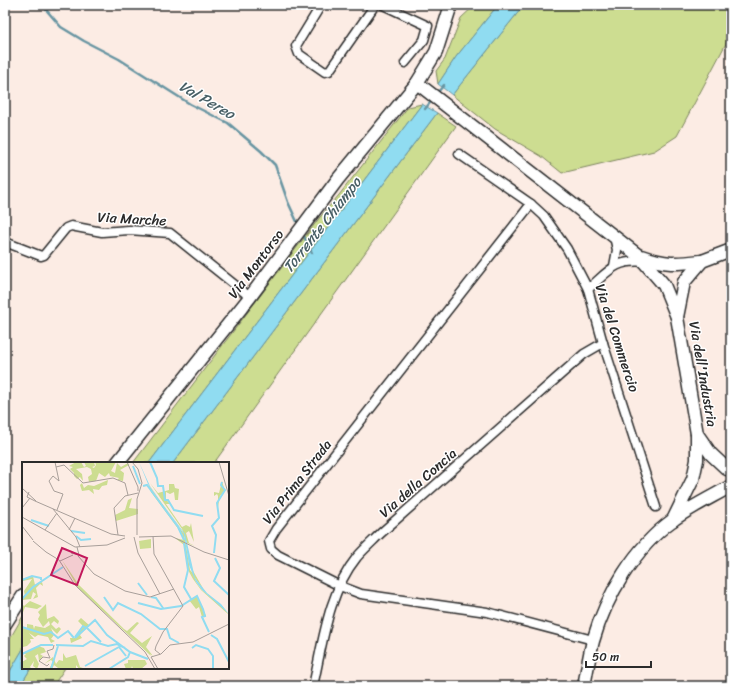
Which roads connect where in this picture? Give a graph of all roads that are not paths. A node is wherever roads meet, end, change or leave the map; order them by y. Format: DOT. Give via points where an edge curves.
graph roads {
  1 [pos="321,5"];
  2 [pos="374,5"];
  3 [pos="383,5"];
  4 [pos="451,5"];
  5 [pos="405,63"];
  6 [pos="417,83"];
  7 [pos="459,154"];
  8 [pos="531,204"];
  9 [pos="614,234"];
  10 [pos="5,242"];
  11 [pos="731,250"];
  12 [pos="642,259"];
  13 [pos="702,260"];
  14 [pos="614,266"];
  15 [pos="588,288"];
  16 [pos="250,298"];
  17 [pos="677,317"];
  18 [pos="603,343"];
  19 [pos="697,434"];
  20 [pos="118,462"];
  21 [pos="731,470"];
  22 [pos="731,486"];
  23 [pos="656,507"];
  24 [pos="673,520"];
  25 [pos="340,586"];
  26 [pos="22,598"];
  27 [pos="5,624"];
  28 [pos="593,640"];
  29 [pos="313,686"];
  30 [pos="584,686"];
  1 -- 2 [label="street" via="296,46 299,54 325,72 329,71"];
  3 -- 5 [label="street" via="428,26 424,40"];
  4 -- 6 [label="main road, Via Montorso" via="436,52"];
  6 -- 9 [label="main road"];
  6 -- 16 [label="main road, Via Montorso" via="338,179"];
  7 -- 8 [label="street, Via del Commercio"];
  8 -- 15 [label="street, Via del Commercio" via="544,216"];
  8 -- 25 [label="street, Via Prima Strada" via="281,522 269,541 271,549 278,555"];
  9 -- 12 [label="main road"];
  9 -- 14 [label="street" via="617,250"];
  10 -- 16 [label="street, Via Marche" via="41,256 66,228 71,226 102,232 129,230 170,233"];
  11 -- 13 [label="main road"];
  12 -- 13 [label="main road" via="662,264"];
  12 -- 14 [label="street"];
  12 -- 17 [label="main road" via="664,285"];
  13 -- 17 [label="main road, Via dell'Industria" via="684,282"];
  14 -- 15 [label="street"];
  15 -- 18 [label="street, Via del Commercio"];
  16 -- 20 [label="main road, Via Montorso"];
  17 -- 19 [label="main road, Via dell'Industria"];
  18 -- 23 [label="street, Via del Commercio"];
  18 -- 25 [label="street, Via della Concia" via="584,354 381,533 358,557"];
  19 -- 21 [label="main road, Via dell'Industria" via="711,454"];
  19 -- 24 [label="main road" via="697,460 693,480"];
  22 -- 24 [label="main road"];
  24 -- 28 [label="main road" via="635,557 614,588"];
  25 -- 28 [label="street, Via Prima Strada" via="361,594 487,612"];
  25 -- 29 [label="street, Via della Concia" via="329,616"];
  26 -- 27 [label="main road"];
  28 -- 30 [label="main road"];
}
